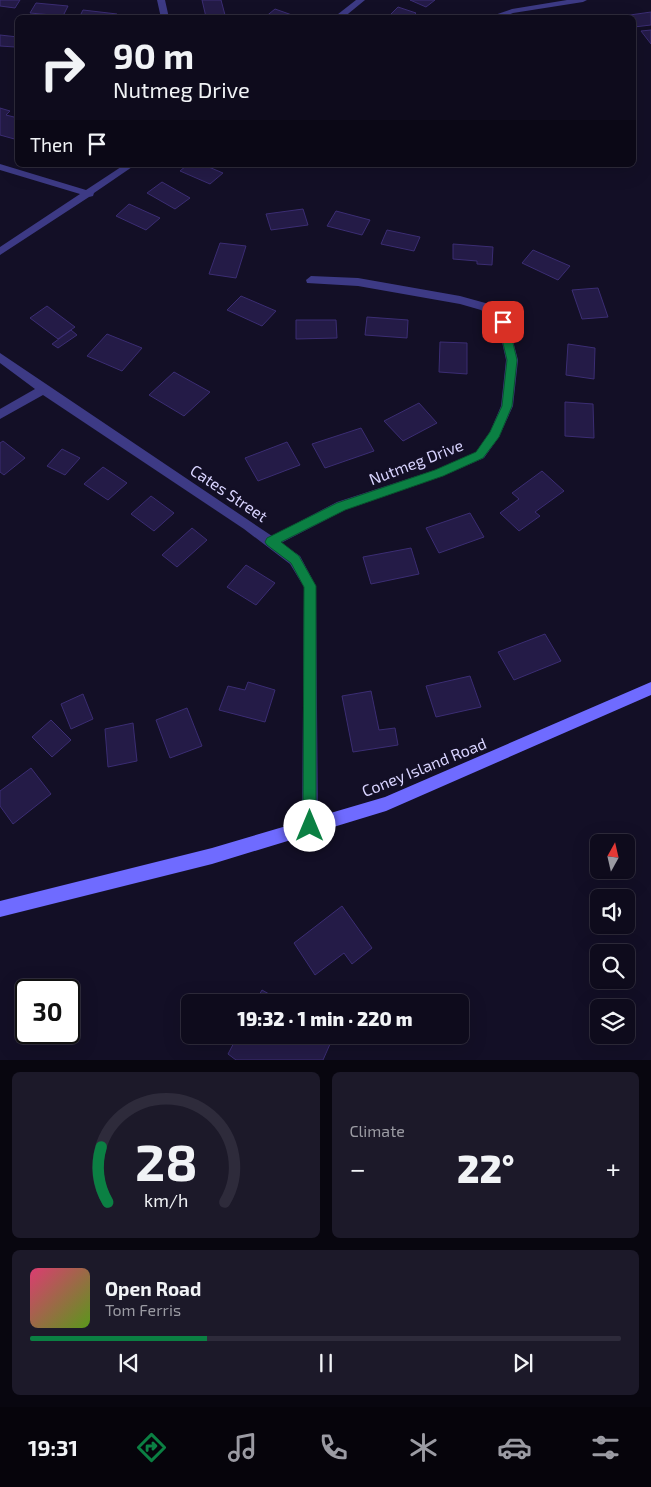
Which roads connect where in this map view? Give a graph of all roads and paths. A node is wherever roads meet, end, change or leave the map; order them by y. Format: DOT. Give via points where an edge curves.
graph roads {
  1 [pos="160,0"];
  2 [pos="361,0"];
  3 [pos="583,0"];
  4 [pos="164,15"];
  5 [pos="341,15"];
  6 [pos="499,15"];
  7 [pos="0,167"];
  8 [pos="127,167"];
  9 [pos="90,194"];
  10 [pos="0,252"];
  11 [pos="311,280"];
  12 [pos="0,357"];
  13 [pos="43,389"];
  14 [pos="0,415"];
  15 [pos="271,542"];
  16 [pos="651,688"];
  17 [pos="310,826"];
  18 [pos="0,909"];
  1 -- 4 [label="street"];
  2 -- 5 [label="street"];
  3 -- 6 [label="street"];
  7 -- 9 [label="street"];
  8 -- 9 [label="street"];
  9 -- 10 [label="street"];
  11 -- 15 [label="street, Nutmeg Drive" via="358,282 485,307 503,322 512,360 507,406 495,434 480,455 439,473 341,506"];
  12 -- 13 [label="street, Cates Street"];
  13 -- 14 [label="street"];
  13 -- 15 [label="street, Cates Street"];
  15 -- 17 [label="street, Cates Street" via="295,560 310,586"];
  16 -- 17 [label="street, Coney Island Road" via="386,804"];
  17 -- 18 [label="street, Coney Island Road" via="212,856"];
}
